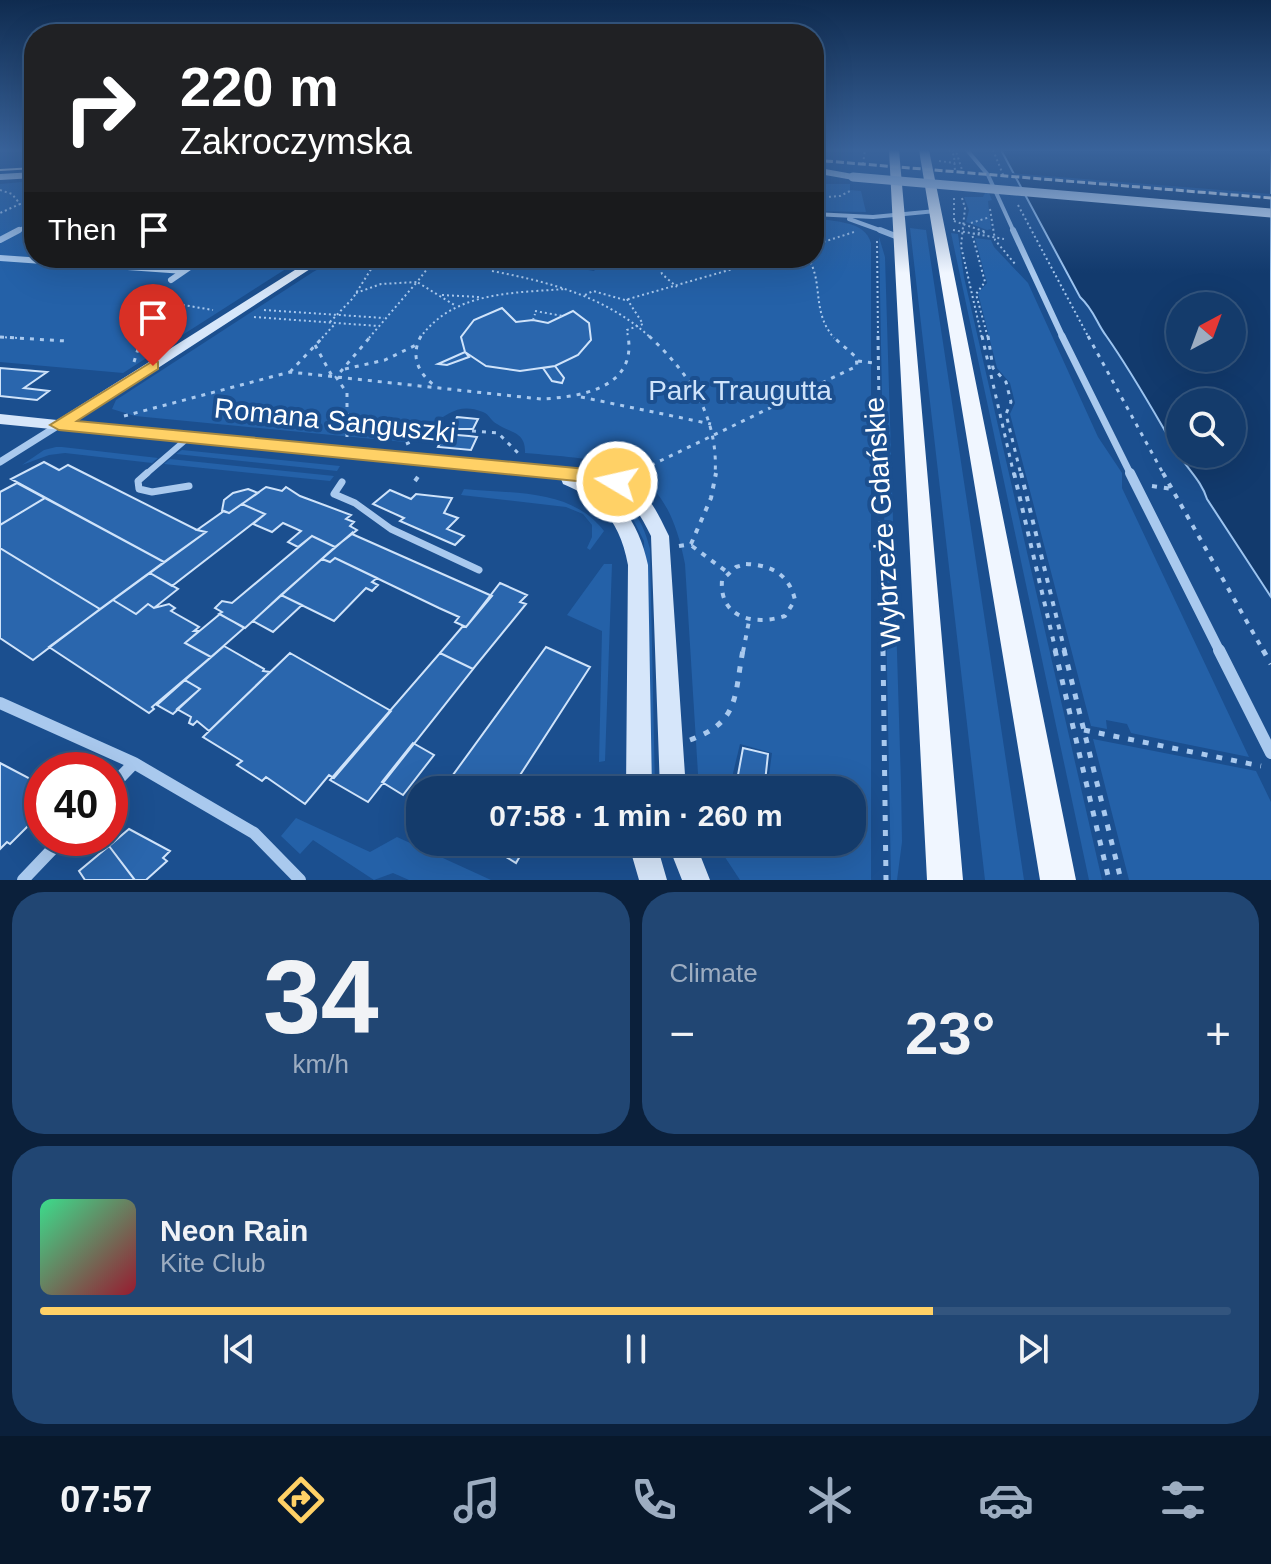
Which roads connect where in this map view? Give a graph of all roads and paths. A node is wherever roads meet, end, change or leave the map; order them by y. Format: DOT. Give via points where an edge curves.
graph roads {
  1 [pos="3,191"];
  2 [pos="850,191"];
  3 [pos="892,191"];
  4 [pos="936,191"];
  5 [pos="995,191"];
  6 [pos="1016,191"];
  7 [pos="968,195"];
  8 [pos="824,197"];
  9 [pos="1016,202"];
  10 [pos="0,213"];
  11 [pos="1271,213"];
  12 [pos="824,215"];
  13 [pos="840,216"];
  14 [pos="945,216"];
  15 [pos="991,216"];
  16 [pos="967,224"];
  17 [pos="24,228"];
  18 [pos="889,229"];
  19 [pos="862,230"];
  20 [pos="962,232"];
  21 [pos="986,232"];
  22 [pos="993,232"];
  23 [pos="972,234"];
  24 [pos="1001,238"];
  25 [pos="0,240"];
  26 [pos="824,242"];
  27 [pos="0,258"];
  28 [pos="24,260"];
  29 [pos="142,268"];
  30 [pos="188,268"];
  31 [pos="306,268"];
  32 [pos="372,268"];
  33 [pos="428,268"];
  34 [pos="660,268"];
  35 [pos="739,268"];
  36 [pos="814,268"];
  37 [pos="184,271"];
  38 [pos="492,271"];
  39 [pos="171,280"];
  40 [pos="417,282"];
  41 [pos="677,287"];
  42 [pos="569,289"];
  43 [pos="356,293"];
  44 [pos="439,295"];
  45 [pos="585,295"];
  46 [pos="487,296"];
  47 [pos="627,299"];
  48 [pos="153,300"];
  49 [pos="456,306"];
  50 [pos="252,309"];
  51 [pos="224,311"];
  52 [pos="337,315"];
  53 [pos="242,316"];
  54 [pos="563,316"];
  55 [pos="386,319"];
  56 [pos="533,320"];
  57 [pos="330,323"];
  58 [pos="335,323"];
  59 [pos="379,326"];
  60 [pos="637,327"];
  61 [pos="0,337"];
  62 [pos="66,341"];
  63 [pos="315,345"];
  64 [pos="416,345"];
  65 [pos="874,363"];
  66 [pos="857,364"];
  67 [pos="132,369"];
  68 [pos="342,369"];
  69 [pos="290,372"];
  70 [pos="334,376"];
  71 [pos="437,387"];
  72 [pos="578,396"];
  73 [pos="124,416"];
  74 [pos="0,419"];
  75 [pos="712,424"];
  76 [pos="59,425"];
  77 [pos="451,429"];
  78 [pos="472,431"];
  79 [pos="715,434"];
  80 [pos="189,437"];
  81 [pos="347,438"];
  82 [pos="406,444"];
  83 [pos="520,455"];
  84 [pos="0,462"];
  85 [pos="632,474"];
  86 [pos="556,475"];
  87 [pos="418,476"];
  88 [pos="415,481"];
  89 [pos="342,482"];
  90 [pos="189,486"];
  91 [pos="691,544"];
  92 [pos="677,546"];
  93 [pos="479,570"];
  94 [pos="727,572"];
  95 [pos="749,621"];
  96 [pos="1271,664"];
  97 [pos="0,703"];
  98 [pos="1084,730"];
  99 [pos="689,740"];
  100 [pos="1271,753"];
  101 [pos="134,763"];
  102 [pos="1252,764"];
  103 [pos="128,769"];
  104 [pos="639,776"];
  105 [pos="672,776"];
  106 [pos="46,856"];
  107 [pos="646,856"];
  108 [pos="687,856"];
  109 [pos="940,875"];
  110 [pos="23,880"];
  111 [pos="300,880"];
  112 [pos="653,880"];
  113 [pos="696,880"];
  114 [pos="886,880"];
  115 [pos="1058,880"];
  116 [pos="1109,880"];
  117 [pos="1121,880"];
  1 -- 10 [label="path" via="20,204"];
  2 -- 8 [label="path"];
  3 -- 18 [label="main road, Wybrzeże Gdańskie"];
  4 -- 14 [label="main road"];
  5 -- 100 [label="street" via="1063,339"];
  6 -- 11 [label="street, bridge"];
  7 -- 14 [label="path" via="954,193"];
  9 -- 96 [label="path"];
  12 -- 13 [label="street"];
  13 -- 18 [label="street"];
  13 -- 18 [label="street"];
  14 -- 16 [label="path"];
  14 -- 18 [label="street"];
  14 -- 20 [label="path" via="953,231"];
  14 -- 115 [label="main road"];
  15 -- 16 [label="path"];
  16 -- 21 [label="path"];
  17 -- 25 [label="street"];
  18 -- 109 [label="main road, Wybrzeże Gdańskie"];
  18 -- 114 [label="path" via="878,269"];
  19 -- 26 [label="path"];
  20 -- 23 [label="path"];
  20 -- 116 [label="path" via="984,348"];
  21 -- 22 [label="path"];
  21 -- 23 [label="path"];
  23 -- 24 [label="path"];
  23 -- 98 [label="path" via="985,282 976,294 993,368 1006,382 1011,402 1006,414"];
  27 -- 28 [label="street"];
  29 -- 37 [label="street"];
  30 -- 37 [label="street"];
  31 -- 76 [label="street"];
  32 -- 43 [label="path"];
  33 -- 40 [label="path"];
  34 -- 41 [label="path"];
  35 -- 41 [label="path"];
  36 -- 66 [label="path" via="819,319"];
  37 -- 39 [label="street"];
  38 -- 42 [label="path"];
  39 -- 48 [label="path"];
  40 -- 43 [label="path" via="381,284"];
  40 -- 44 [label="path"];
  40 -- 55 [label="path"];
  41 -- 47 [label="path"];
  42 -- 45 [label="path"];
  42 -- 46 [label="path"];
  43 -- 52 [label="path"];
  44 -- 46 [label="path"];
  44 -- 49 [label="path"];
  45 -- 47 [label="path" via="593,291"];
  45 -- 60 [label="path"];
  46 -- 49 [label="path"];
  47 -- 60 [label="path" via="643,324"];
  48 -- 51 [label="path"];
  48 -- 67 [label="path"];
  49 -- 64 [label="path" via="427,328"];
  50 -- 52 [label="path"];
  52 -- 55 [label="path"];
  52 -- 57 [label="path"];
  53 -- 57 [label="path"];
  54 -- 56 [label="path" via="535,313"];
  55 -- 59 [label="path"];
  57 -- 58 [label="path"];
  58 -- 59 [label="path"];
  58 -- 63 [label="path"];
  59 -- 68 [label="path"];
  60 -- 72 [label="path" via="627,330 630,354 625,369 611,382"];
  60 -- 75 [label="path" via="688,379"];
  61 -- 62 [label="path"];
  63 -- 69 [label="path"];
  63 -- 70 [label="path"];
  64 -- 68 [label="path" via="385,360"];
  64 -- 71 [label="path" via="420,372"];
  65 -- 66 [label="path"];
  66 -- 79 [label="path"];
  68 -- 70 [label="path"];
  69 -- 70 [label="path"];
  69 -- 73 [label="path"];
  70 -- 71 [label="path"];
  70 -- 81 [label="path" via="347,393"];
  71 -- 72 [label="path" via="541,399"];
  72 -- 75 [label="path"];
  74 -- 76 [label="street, Romana Sanguszki"];
  75 -- 79 [label="path"];
  76 -- 80 [label="street, Romana Sanguszki"];
  76 -- 84 [label="street"];
  77 -- 82 [label="path"];
  78 -- 83 [label="path" via="498,433"];
  79 -- 85 [label="path"];
  79 -- 91 [label="path" via="715,481"];
  80 -- 86 [label="street, Romana Sanguszki"];
  80 -- 90 [label="lane" via="138,481 139,489 152,492"];
  86 -- 104 [label="street, Romana Sanguszki" via="606,497 627,523 634,542"];
  86 -- 105 [label="street, Romana Sanguszki" via="617,482 640,498 660,536"];
  87 -- 88 [label="path"];
  89 -- 93 [label="lane" via="334,494 391,529"];
  91 -- 92 [label="path"];
  91 -- 94 [label="path"];
  94 -- 95 [label="path" via="719,589 722,599"];
  94 -- 95 [label="path" via="746,564 770,567 794,590 792,609 785,616"];
  95 -- 99 [label="path" via="730,715"];
  97 -- 101 [label="street"];
  98 -- 102 [label="path"];
  98 -- 117 [label="path"];
  101 -- 103 [label="street"];
  101 -- 111 [label="street" via="254,833"];
  106 -- 110 [label="street"];
  107 -- 112 [label="street"];
  108 -- 113 [label="street"];
}
